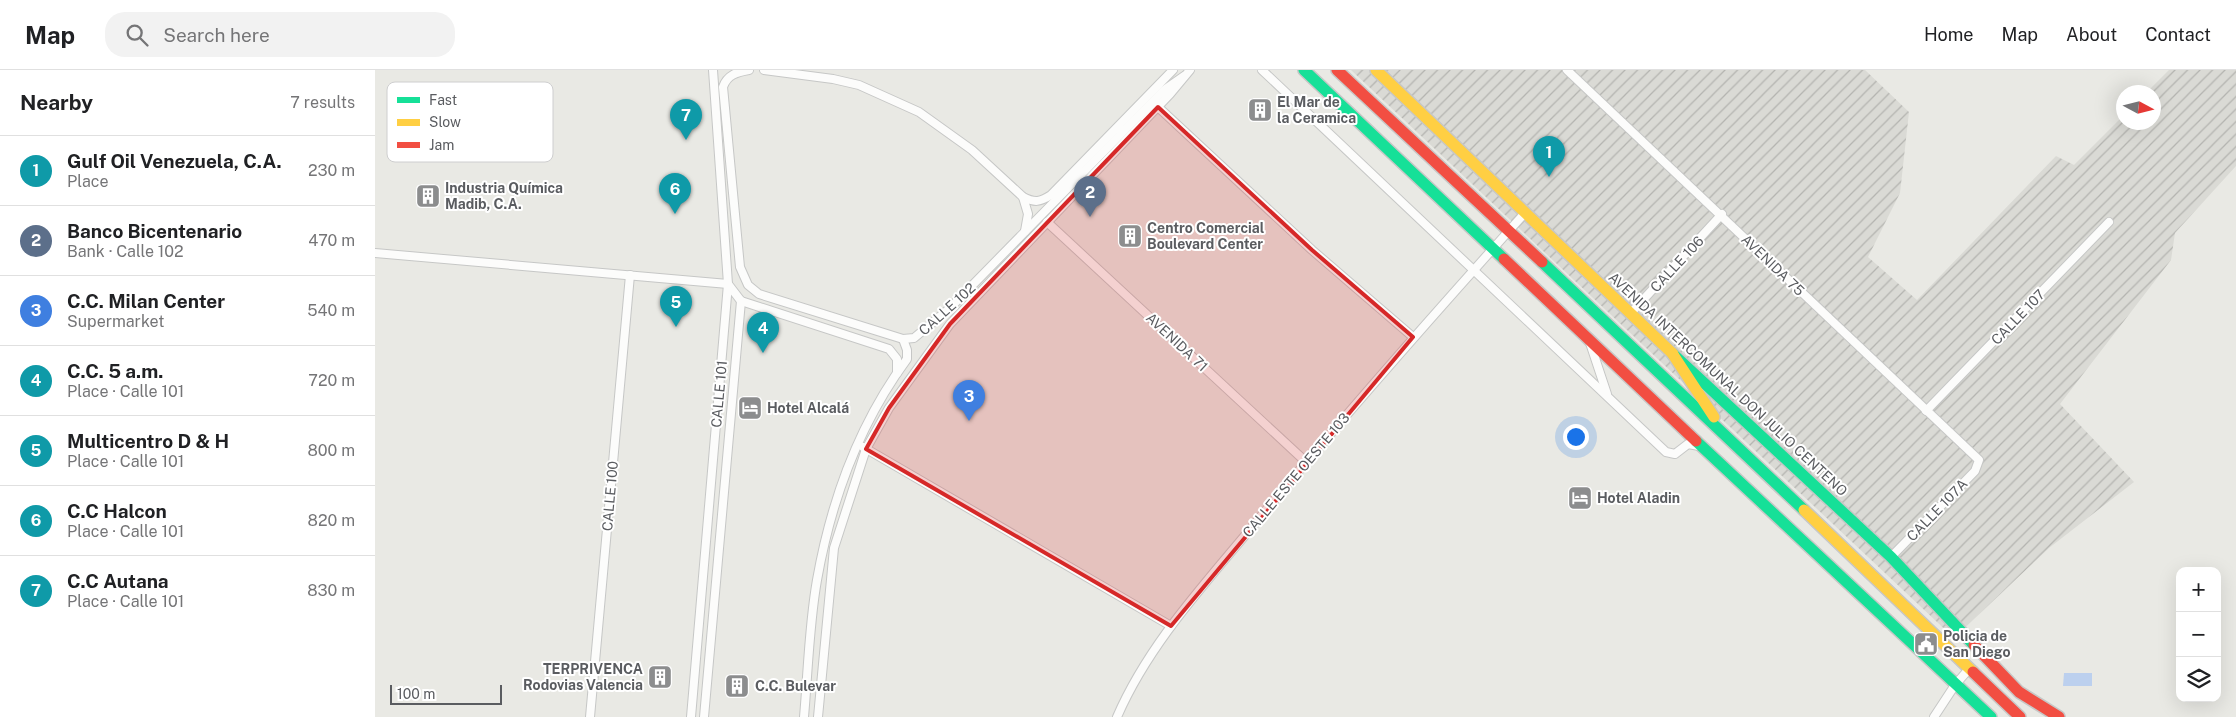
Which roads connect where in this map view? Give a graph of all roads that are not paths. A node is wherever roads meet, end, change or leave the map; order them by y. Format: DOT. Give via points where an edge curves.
graph roads {
  1 [pos="713,70"];
  2 [pos="749,70"];
  3 [pos="764,70"];
  4 [pos="1173,70"];
  5 [pos="1262,70"];
  6 [pos="1304,70"];
  7 [pos="1337,70"];
  8 [pos="1376,70"];
  9 [pos="1567,70"];
  10 [pos="1187,73"];
  11 [pos="1158,107"];
  12 [pos="1023,197"];
  13 [pos="1525,213"];
  14 [pos="1722,214"];
  15 [pos="1047,222"];
  16 [pos="2109,222"];
  17 [pos="1508,232"];
  18 [pos="1025,233"];
  19 [pos="736,235"];
  20 [pos="724,237"];
  21 [pos="1494,247"];
  22 [pos="375,252"];
  23 [pos="1474,270"];
  24 [pos="629,275"];
  25 [pos="728,284"];
  26 [pos="741,301"];
  27 [pos="810,310"];
  28 [pos="1631,313"];
  29 [pos="797,319"];
  30 [pos="1413,336"];
  31 [pos="1588,337"];
  32 [pos="903,339"];
  33 [pos="1672,352"];
  34 [pos="721,369"];
  35 [pos="734,370"];
  36 [pos="897,373"];
  37 [pos="1608,396"];
  38 [pos="1927,411"];
  39 [pos="1725,434"];
  40 [pos="857,444"];
  41 [pos="867,449"];
  42 [pos="1706,449"];
  43 [pos="1979,460"];
  44 [pos="1306,462"];
  45 [pos="1891,557"];
  46 [pos="704,563"];
  47 [pos="717,564"];
  48 [pos="1171,626"];
  49 [pos="1969,668"];
  50 [pos="1955,685"];
  51 [pos="1118,716"];
  52 [pos="590,717"];
  53 [pos="691,717"];
  54 [pos="704,717"];
  55 [pos="804,717"];
  56 [pos="817,717"];
  57 [pos="1934,717"];
  58 [pos="1991,717"];
  59 [pos="2020,717"];
  60 [pos="2059,717"];
  1 -- 20 [label="street, CALLE 101"];
  2 -- 19 [label="street" via="732,75 723,87"];
  3 -- 12 [label="street" via="859,85 905,105 966,146"];
  4 -- 12 [label="street" via="1051,195 1032,202"];
  5 -- 23 [label="street"];
  6 -- 21 [label="main road"];
  7 -- 17 [label="main road"];
  8 -- 13 [label="main road, AVENIDA INTERCOMUNAL DON JULIO CENTENO"];
  9 -- 14 [label="street, AVENIDA 75"];
  10 -- 11 [label="street, CALLE 102"];
  10 -- 18 [label="street, CALLE 102" via="1164,90"];
  11 -- 15 [label="street, CALLE 102"];
  11 -- 30 [label="street" via="1312,250"];
  12 -- 18 [label="street" via="1028,214"];
  13 -- 17 [label="street, CALLE ESTE OESTE 103"];
  13 -- 28 [label="main road, AVENIDA INTERCOMUNAL DON JULIO CENTENO"];
  14 -- 28 [label="street, CALLE 106"];
  14 -- 38 [label="street, AVENIDA 75"];
  15 -- 41 [label="street, CALLE 102" via="950,324 889,408"];
  15 -- 44 [label="street, AVENIDA 71"];
  16 -- 38 [label="street, CALLE 107"];
  17 -- 21 [label="street, CALLE ESTE OESTE 103"];
  17 -- 39 [label="main road"];
  18 -- 32 [label="street, CALLE 102" via="929,327 914,338"];
  19 -- 20 [label="street"];
  19 -- 27 [label="street" via="740,267 748,285 759,294"];
  20 -- 25 [label="street, CALLE 101"];
  21 -- 23 [label="street, CALLE ESTE OESTE 103"];
  21 -- 31 [label="main road"];
  22 -- 24 [label="street"];
  23 -- 30 [label="street, CALLE ESTE OESTE 103"];
  23 -- 37 [label="street"];
  24 -- 25 [label="street"];
  24 -- 52 [label="street, CALLE 100"];
  25 -- 26 [label="street"];
  25 -- 34 [label="street, CALLE 101"];
  26 -- 29 [label="street"];
  26 -- 35 [label="street, CALLE 101"];
  27 -- 29 [label="street"];
  27 -- 32 [label="street"];
  28 -- 33 [label="main road, AVENIDA INTERCOMUNAL DON JULIO CENTENO"];
  29 -- 36 [label="street" via="889,349 897,359"];
  30 -- 44 [label="street, CALLE ESTE OESTE 103"];
  31 -- 37 [label="street"];
  31 -- 42 [label="main road"];
  32 -- 36 [label="street, CALLE 102" via="907,359"];
  33 -- 39 [label="main road"];
  33 -- 45 [label="main road, AVENIDA INTERCOMUNAL DON JULIO CENTENO"];
  34 -- 35 [label="street"];
  34 -- 46 [label="street, CALLE 101"];
  35 -- 47 [label="street, CALLE 101"];
  36 -- 40 [label="street, CALLE 102"];
  37 -- 42 [label="street" via="1670,454 1688,444"];
  38 -- 43 [label="street, AVENIDA 75"];
  39 -- 49 [label="main road"];
  40 -- 41 [label="street"];
  40 -- 55 [label="street, CALLE 102" via="834,503 817,581"];
  41 -- 48 [label="street"];
  41 -- 56 [label="street, CALLE 102" via="833,548"];
  42 -- 50 [label="main road"];
  43 -- 45 [label="street, CALLE 107A" via="1975,470"];
  44 -- 48 [label="street, CALLE ESTE OESTE 103"];
  45 -- 60 [label="main road, AVENIDA INTERCOMUNAL DON JULIO CENTENO" via="2019,692"];
  46 -- 47 [label="street"];
  46 -- 53 [label="street, CALLE 101"];
  47 -- 54 [label="street, CALLE 101"];
  48 -- 51 [label="street, CALLE ESTE OESTE 103" via="1133,681"];
  49 -- 50 [label="street"];
  49 -- 59 [label="main road"];
  50 -- 57 [label="street"];
  50 -- 58 [label="main road"];
}
